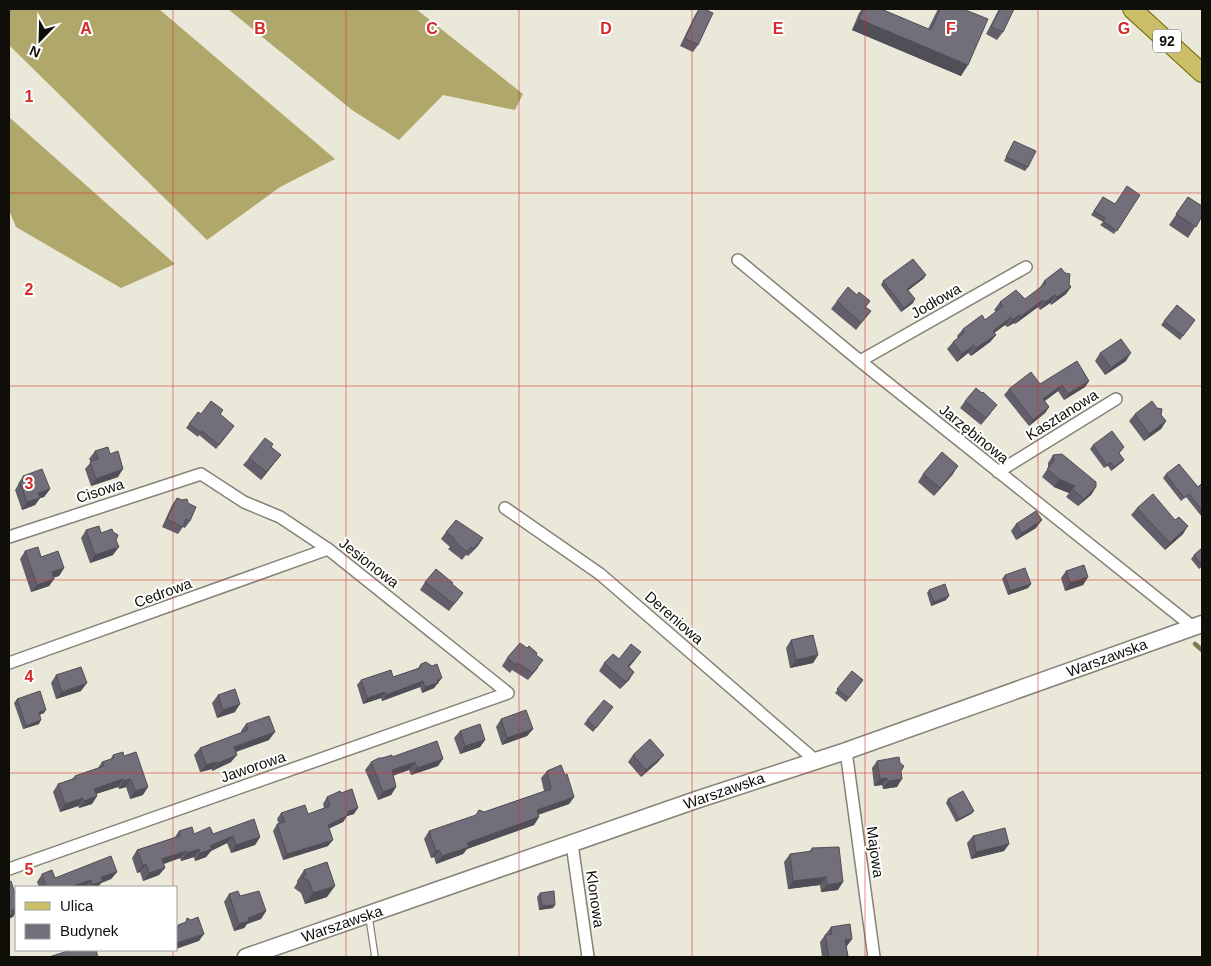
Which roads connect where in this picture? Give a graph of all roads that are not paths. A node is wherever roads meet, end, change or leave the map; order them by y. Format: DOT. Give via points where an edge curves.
graph roads {
  1 [pos="1132,9"];
  2 [pos="1202,73"];
  3 [pos="738,260"];
  4 [pos="1026,267"];
  5 [pos="860,361"];
  6 [pos="1116,399"];
  7 [pos="998,472"];
  8 [pos="200,474"];
  9 [pos="505,508"];
  10 [pos="9,537"];
  11 [pos="328,549"];
  12 [pos="1198,626"];
  13 [pos="9,663"];
  14 [pos="508,693"];
  15 [pos="846,751"];
  16 [pos="815,760"];
  17 [pos="572,844"];
  18 [pos="9,869"];
  19 [pos="369,914"];
  20 [pos="246,957"];
  21 [pos="375,957"];
  22 [pos="588,957"];
  23 [pos="874,957"];
  1 -- 2 [label="main road, 92"];
  3 -- 5 [label="street, Jarzębinowa"];
  4 -- 5 [label="street, Jodłowa"];
  5 -- 7 [label="street, Jarzębinowa"];
  6 -- 7 [label="street, Kasztanowa"];
  7 -- 12 [label="street, Jarzębinowa"];
  8 -- 10 [label="street, Cisowa"];
  8 -- 11 [label="street, Jesionowa" via="244,502 280,517"];
  9 -- 16 [label="street, Dereniowa" via="600,574"];
  11 -- 13 [label="street, Cedrowa"];
  11 -- 14 [label="street, Jesionowa"];
  12 -- 15 [label="street, Warszawska"];
  14 -- 18 [label="street, Jaworowa"];
  15 -- 16 [label="street, Warszawska"];
  15 -- 23 [label="street, Majowa"];
  16 -- 17 [label="street, Warszawska"];
  17 -- 19 [label="street, Warszawska"];
  17 -- 22 [label="street, Klonowa"];
  19 -- 20 [label="street, Warszawska"];
  19 -- 21 [label="lane"];
}
